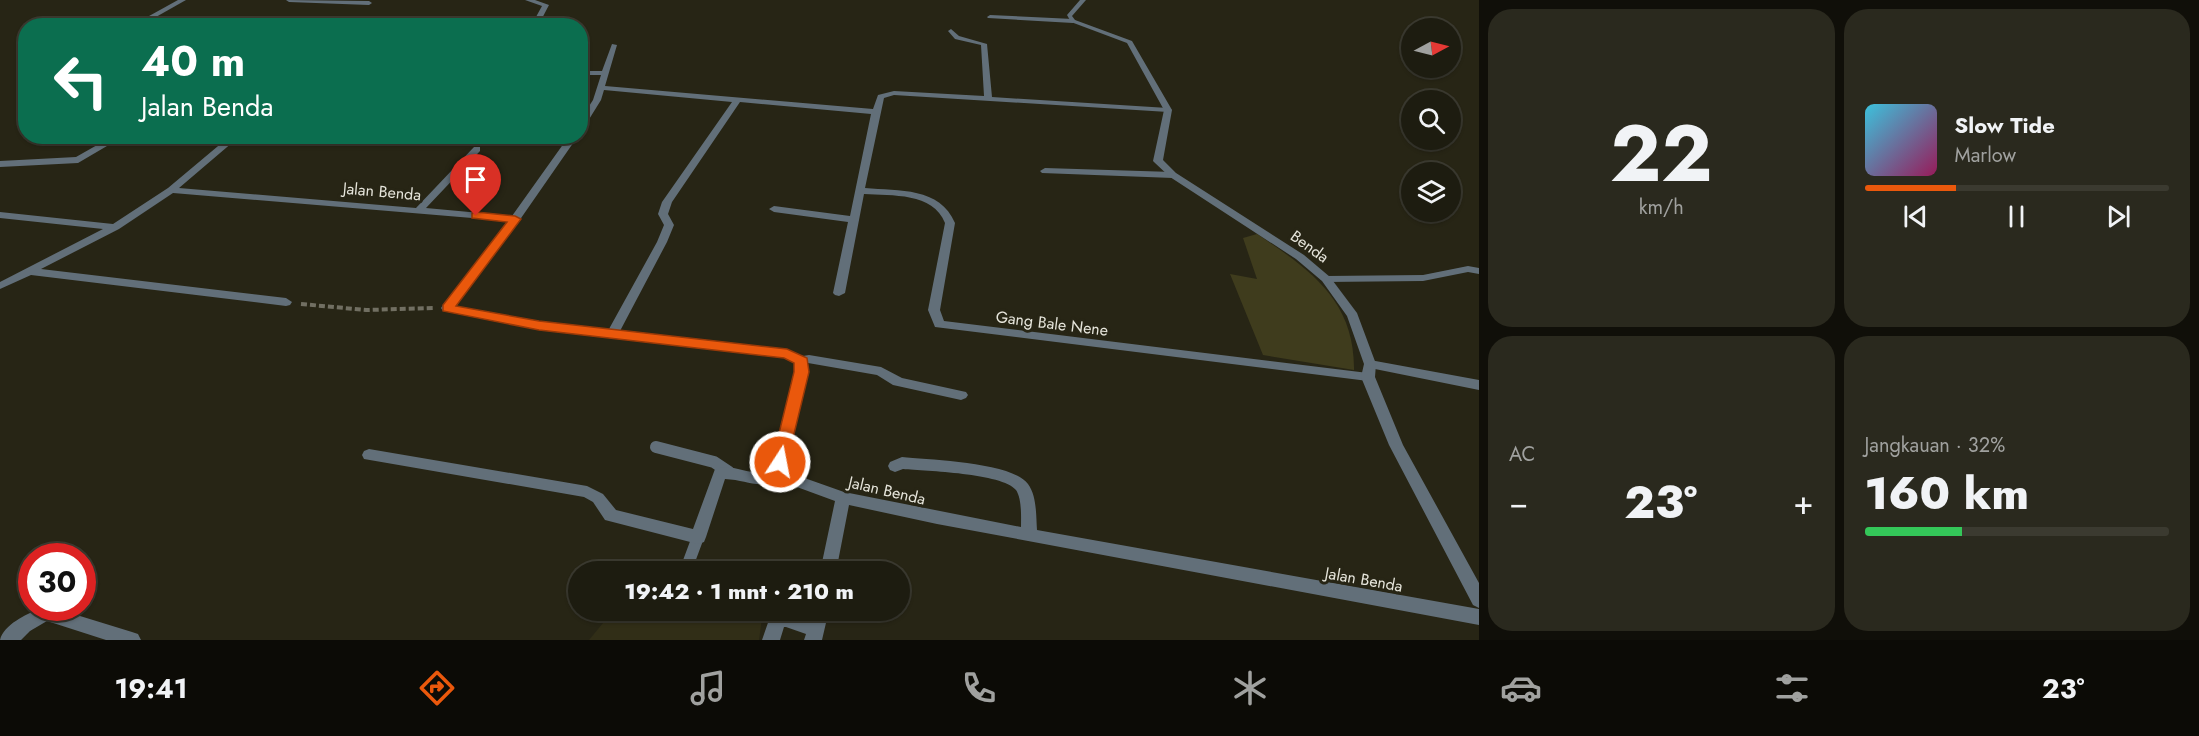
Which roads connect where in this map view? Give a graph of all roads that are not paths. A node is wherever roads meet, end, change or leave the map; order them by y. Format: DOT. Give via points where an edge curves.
graph roads {
  1 [pos="183,0"];
  2 [pos="289,0"];
  3 [pos="528,0"];
  4 [pos="1083,0"];
  5 [pos="371,2"];
  6 [pos="364,10"];
  7 [pos="990,17"];
  8 [pos="149,18"];
  9 [pos="538,18"];
  10 [pos="1073,21"];
  11 [pos="951,31"];
  12 [pos="614,45"];
  13 [pos="588,73"];
  14 [pos="605,73"];
  15 [pos="602,88"];
  16 [pos="988,99"];
  17 [pos="737,101"];
  18 [pos="1168,110"];
  19 [pos="876,112"];
  20 [pos="588,113"];
  21 [pos="106,144"];
  22 [pos="226,144"];
  23 [pos="568,144"];
  24 [pos="477,149"];
  25 [pos="0,164"];
  26 [pos="1045,171"];
  27 [pos="1173,175"];
  28 [pos="171,190"];
  29 [pos="860,191"];
  30 [pos="774,209"];
  31 [pos="418,211"];
  32 [pos="0,215"];
  33 [pos="515,219"];
  34 [pos="855,220"];
  35 [pos="114,227"];
  36 [pos="27,270"];
  37 [pos="1479,271"];
  38 [pos="1326,279"];
  39 [pos="0,286"];
  40 [pos="839,293"];
  41 [pos="286,302"];
  42 [pos="612,334"];
  43 [pos="802,361"];
  44 [pos="1369,370"];
  45 [pos="1479,385"];
  46 [pos="961,395"];
  47 [pos="656,447"];
  48 [pos="369,455"];
  49 [pos="895,466"];
  50 [pos="782,471"];
  51 [pos="729,472"];
  52 [pos="843,498"];
  53 [pos="1030,534"];
  54 [pos="698,537"];
  55 [pos="689,561"];
  56 [pos="830,561"];
  57 [pos="1479,600"];
  58 [pos="1479,617"];
  59 [pos="814,634"];
  60 [pos="8,640"];
  61 [pos="132,640"];
  62 [pos="771,640"];
  1 -- 8 [label="street"];
  2 -- 5 [label="street"];
  3 -- 9 [label="street" via="546,4"];
  4 -- 10 [label="street" via="1069,16"];
  5 -- 6 [label="street"];
  7 -- 10 [label="street"];
  10 -- 18 [label="street" via="1130,42"];
  11 -- 16 [label="street" via="957,38 984,44"];
  12 -- 14 [label="street"];
  13 -- 14 [label="street"];
  14 -- 15 [label="street"];
  15 -- 17 [label="street"];
  15 -- 20 [label="street"];
  16 -- 18 [label="street"];
  16 -- 19 [label="street" via="894,93 881,97"];
  17 -- 19 [label="street"];
  17 -- 42 [label="street" via="667,202 663,214 669,225 662,242"];
  18 -- 27 [label="street, Benda" via="1158,161"];
  19 -- 29 [label="street"];
  21 -- 25 [label="street" via="78,160"];
  22 -- 28 [label="street"];
  23 -- 33 [label="street"];
  24 -- 31 [label="street"];
  26 -- 27 [label="street"];
  27 -- 38 [label="street, Benda" via="1300,257"];
  28 -- 31 [label="street, Jalan Benda"];
  28 -- 35 [label="street"];
  29 -- 34 [label="street"];
  29 -- 44 [label="street, Gang Bale Nene" via="929,199 948,213 950,223 934,310 939,324"];
  30 -- 34 [label="street"];
  31 -- 33 [label="street, Jalan Benda"];
  32 -- 35 [label="street"];
  33 -- 42 [label="street" via="447,308"];
  34 -- 40 [label="street"];
  35 -- 36 [label="street"];
  36 -- 39 [label="street"];
  36 -- 41 [label="street"];
  37 -- 38 [label="street" via="1468,269 1424,278"];
  38 -- 44 [label="street, Benda" via="1353,316"];
  42 -- 43 [label="street" via="787,354"];
  43 -- 46 [label="street" via="867,368 881,371 898,382"];
  43 -- 50 [label="street" via="780,462"];
  44 -- 45 [label="street"];
  44 -- 57 [label="street, Benda" via="1396,445"];
  47 -- 51 [label="lane" via="714,462"];
  48 -- 54 [label="street" via="587,492 598,498 611,515"];
  49 -- 53 [label="street" via="902,463 995,473 1015,479 1024,488"];
  50 -- 51 [label="street" via="759,481"];
  50 -- 52 [label="street, Jalan Benda" via="791,479"];
  51 -- 54 [label="street" via="720,473"];
  52 -- 53 [label="street, Jalan Benda"];
  52 -- 56 [label="street"];
  53 -- 58 [label="street, Jalan Benda"];
  54 -- 55 [label="lane"];
  59 -- 62 [label="street" via="786,619 777,620"];
  60 -- 61 [label="street" via="46,613"];
}
